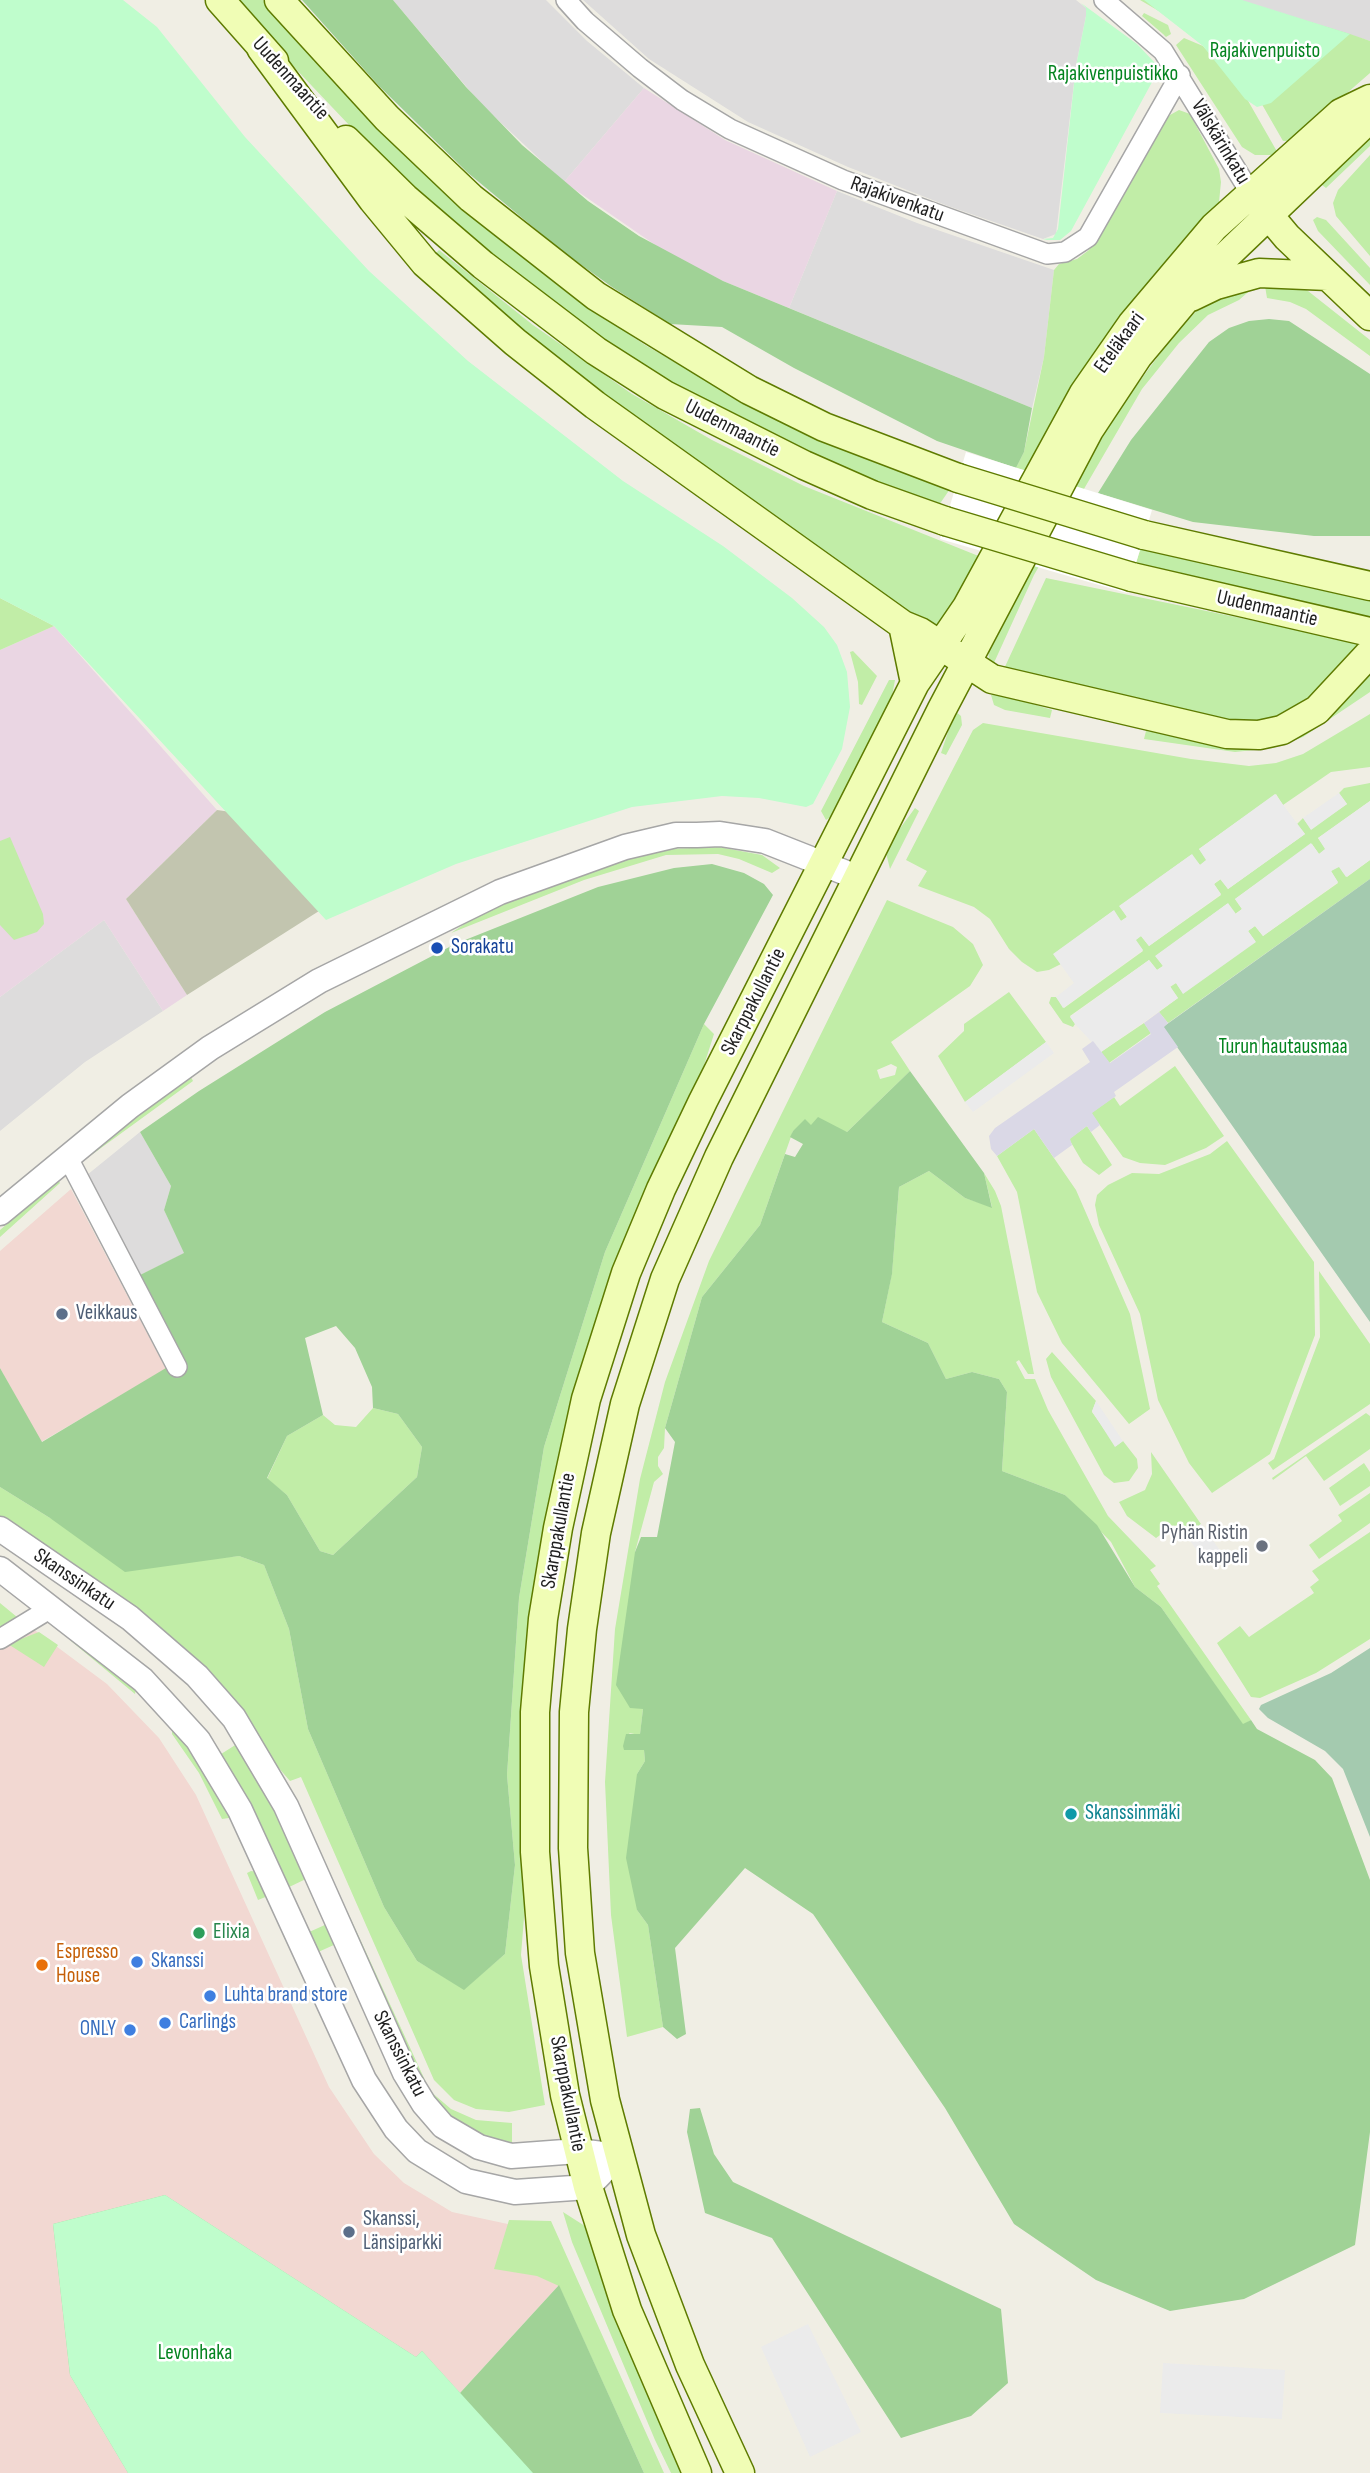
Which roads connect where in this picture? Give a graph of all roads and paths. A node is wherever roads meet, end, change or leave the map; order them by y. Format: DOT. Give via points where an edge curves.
graph roads {
  1 [pos="220,0"];
  2 [pos="279,0"];
  3 [pos="566,0"];
  4 [pos="1104,0"];
  5 [pos="261,48"];
  6 [pos="1180,75"];
  7 [pos="1370,99"];
  8 [pos="1370,118"];
  9 [pos="1250,192"];
  10 [pos="1267,216"];
  11 [pos="1328,276"];
  12 [pos="1183,301"];
  13 [pos="1370,316"];
  14 [pos="1370,586"];
  15 [pos="903,625"];
  16 [pos="1370,632"];
  17 [pos="941,647"];
  18 [pos="1370,653"];
  19 [pos="966,664"];
  20 [pos="915,683"];
  21 [pos="823,863"];
  22 [pos="859,878"];
  23 [pos="67,1156"];
  24 [pos="0,1213"];
  25 [pos="177,1367"];
  26 [pos="0,1529"];
  27 [pos="0,1569"];
  28 [pos="51,1608"];
  29 [pos="0,1639"];
  30 [pos="578,2151"];
  31 [pos="618,2157"];
  32 [pos="588,2187"];
  33 [pos="697,2473"];
  34 [pos="740,2473"];
  1 -- 5 [label="main road, Uudenmaantie"];
  2 -- 14 [label="main road, Uudenmaantie, bridge" via="471,198 578,283 749,390 824,427 958,478 1144,535"];
  3 -- 6 [label="street, Rajakivenkatu" via="650,76 730,128 843,180 1047,254 1065,252 1087,237"];
  4 -- 6 [label="street, Välskärinkatu" via="1163,51"];
  5 -- 15 [label="main road" via="425,263 514,342 595,405"];
  5 -- 16 [label="main road, Uudenmaantie, bridge" via="405,198 524,298 665,395 804,466 945,521 1132,577"];
  6 -- 9 [label="street, Välskärinkatu"];
  7 -- 9 [label="main road, Eteläkaari" via="1341,113"];
  8 -- 10 [label="main road, Eteläkaari"];
  9 -- 10 [label="main road"];
  9 -- 17 [label="main road, Eteläkaari" via="1181,263 1091,382"];
  10 -- 11 [label="main road"];
  10 -- 12 [label="main road, Eteläkaari"];
  11 -- 12 [label="main road" via="1259,274 1216,285"];
  11 -- 13 [label="main road"];
  12 -- 19 [label="main road, Eteläkaari" via="1138,356 1089,430"];
  15 -- 17 [label="main road"];
  15 -- 20 [label="main road"];
  17 -- 19 [label="main road"];
  17 -- 20 [label="main road, Skarppakullantie"];
  18 -- 19 [label="main road" via="1326,703 1304,719 1282,730 1247,735 1009,685"];
  19 -- 22 [label="main road, Skarppakullantie"];
  20 -- 21 [label="main road, Skarppakullantie"];
  21 -- 22 [label="street"];
  21 -- 23 [label="street" via="765,841 720,834 676,835 585,859 524,882 319,981 211,1048"];
  21 -- 30 [label="main road, Skarppakullantie" via="666,1178 626,1273 586,1399 558,1528 543,1619 535,1712 535,1852 544,1966"];
  22 -- 31 [label="main road, Skarppakullantie" via="719,1157 665,1279 625,1404 596,1533 574,1712 573,1848 589,2015"];
  23 -- 24 [label="street"];
  23 -- 25 [label="street"];
  26 -- 30 [label="street, Skanssinkatu" via="130,1618 197,1676 234,1718 286,1806 405,2073 432,2115 454,2134 499,2154 523,2157"];
  27 -- 28 [label="street, Skanssinkatu"];
  28 -- 29 [label="street"];
  28 -- 32 [label="street, Skanssinkatu" via="166,1702 213,1761 284,1901 365,2080 405,2140 426,2159 481,2186 515,2192"];
  30 -- 31 [label="street, Skanssinkatu"];
  30 -- 32 [label="main road, Skarppakullantie"];
  31 -- 32 [label="street"];
  31 -- 34 [label="main road, Skarppakullantie" via="668,2310"];
  32 -- 33 [label="main road, Skarppakullantie" via="627,2310"];
}
